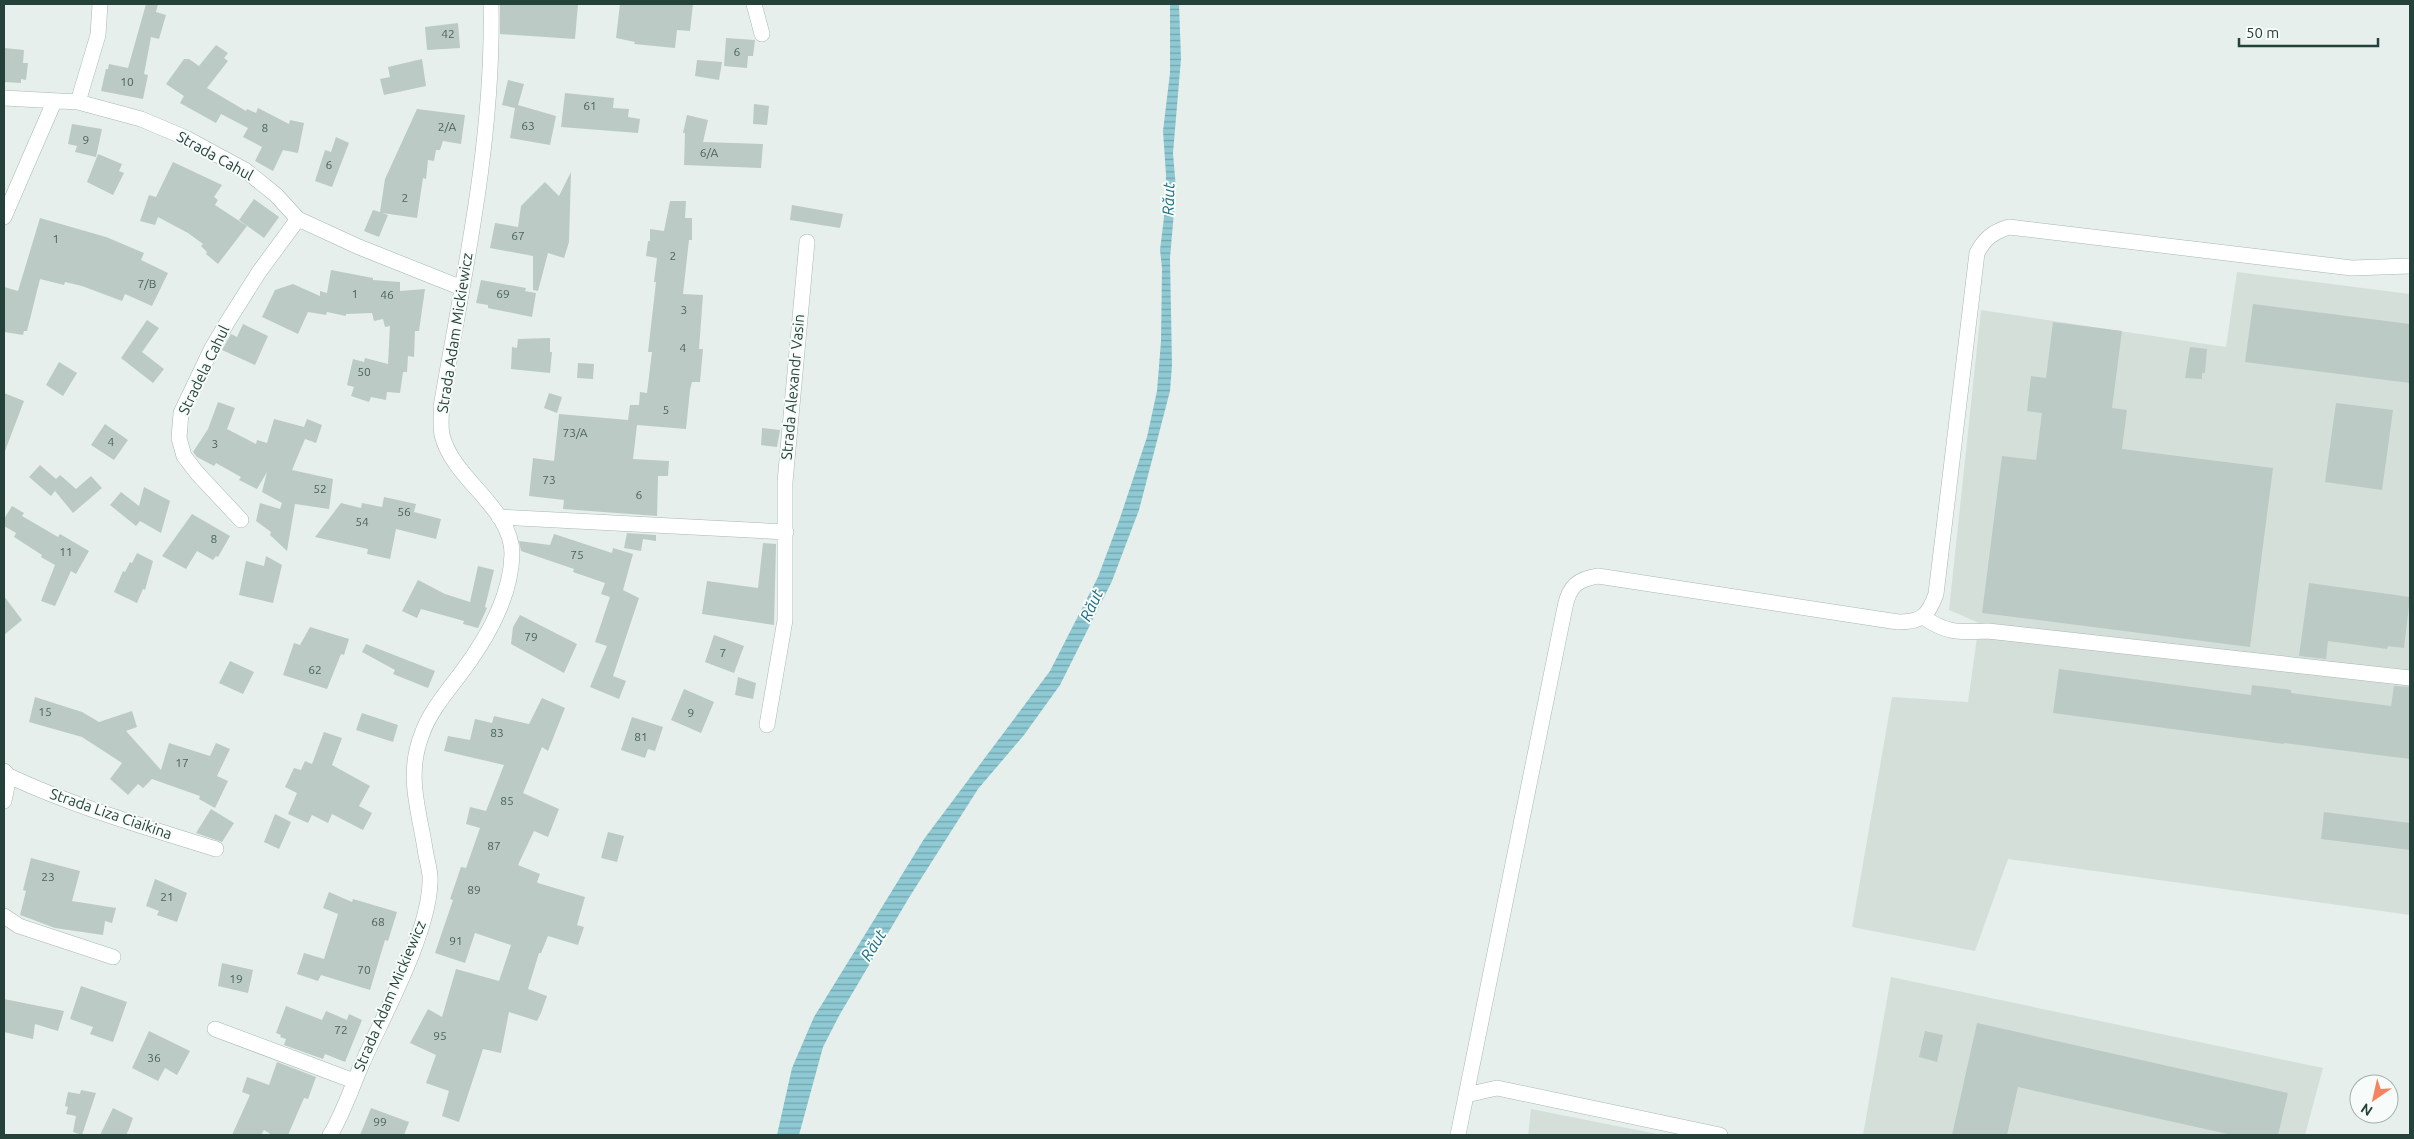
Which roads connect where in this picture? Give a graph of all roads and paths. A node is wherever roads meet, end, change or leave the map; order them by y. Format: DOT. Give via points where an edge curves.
graph roads {
  1 [pos="100,4"];
  2 [pos="491,4"];
  3 [pos="754,4"];
  4 [pos="762,34"];
  5 [pos="4,98"];
  6 [pos="54,102"];
  7 [pos="78,102"];
  8 [pos="4,217"];
  9 [pos="298,219"];
  10 [pos="807,242"];
  11 [pos="2410,266"];
  12 [pos="462,288"];
  13 [pos="499,517"];
  14 [pos="241,520"];
  15 [pos="786,532"];
  16 [pos="1923,617"];
  17 [pos="2410,678"];
  18 [pos="767,725"];
  19 [pos="6,774"];
  20 [pos="4,801"];
  21 [pos="216,849"];
  22 [pos="4,916"];
  23 [pos="113,957"];
  24 [pos="215,1029"];
  25 [pos="354,1081"];
  26 [pos="1466,1095"];
  27 [pos="330,1135"];
  28 [pos="1458,1135"];
  29 [pos="1720,1135"];
  1 -- 7 [label="street" via="98,35"];
  2 -- 12 [label="street, Strada Adam Mickiewicz" via="490,93 479,190"];
  3 -- 4 [label="street"];
  5 -- 6 [label="street, Strada Cahul"];
  6 -- 7 [label="street, Strada Cahul"];
  6 -- 8 [label="street"];
  7 -- 9 [label="street, Strada Cahul" via="141,119 216,153 260,181"];
  9 -- 12 [label="street, Strada Cahul"];
  9 -- 14 [label="street, Stradela Cahul" via="228,321 181,413 179,438 184,456"];
  10 -- 15 [label="street, Strada Alexandr Vasin" via="784,482"];
  11 -- 16 [label="street" via="2352,268 2009,227 1994,232 1983,241 1977,253 1936,594"];
  12 -- 13 [label="street, Strada Adam Mickiewicz" via="442,407 442,434 447,449 465,477"];
  13 -- 15 [label="street"];
  13 -- 25 [label="street, Strada Adam Mickiewicz" via="511,545 508,583 498,612 482,642 423,731 413,768 414,792 430,881 428,903 408,960"];
  15 -- 18 [label="street, Strada Alexandr Vasin" via="785,620"];
  16 -- 17 [label="street" via="1940,628 1962,632 1998,632"];
  16 -- 26 [label="street" via="1913,622 1898,622 1598,576 1583,578 1573,585 1565,607"];
  19 -- 20 [label="street, Strada Liza Ciaikina"];
  19 -- 21 [label="street, Strada Liza Ciaikina" via="88,808"];
  22 -- 23 [label="street" via="20,926"];
  24 -- 25 [label="street"];
  25 -- 27 [label="street, Strada Adam Mickiewicz"];
  26 -- 28 [label="street"];
  26 -- 29 [label="street" via="1497,1088"];
}
